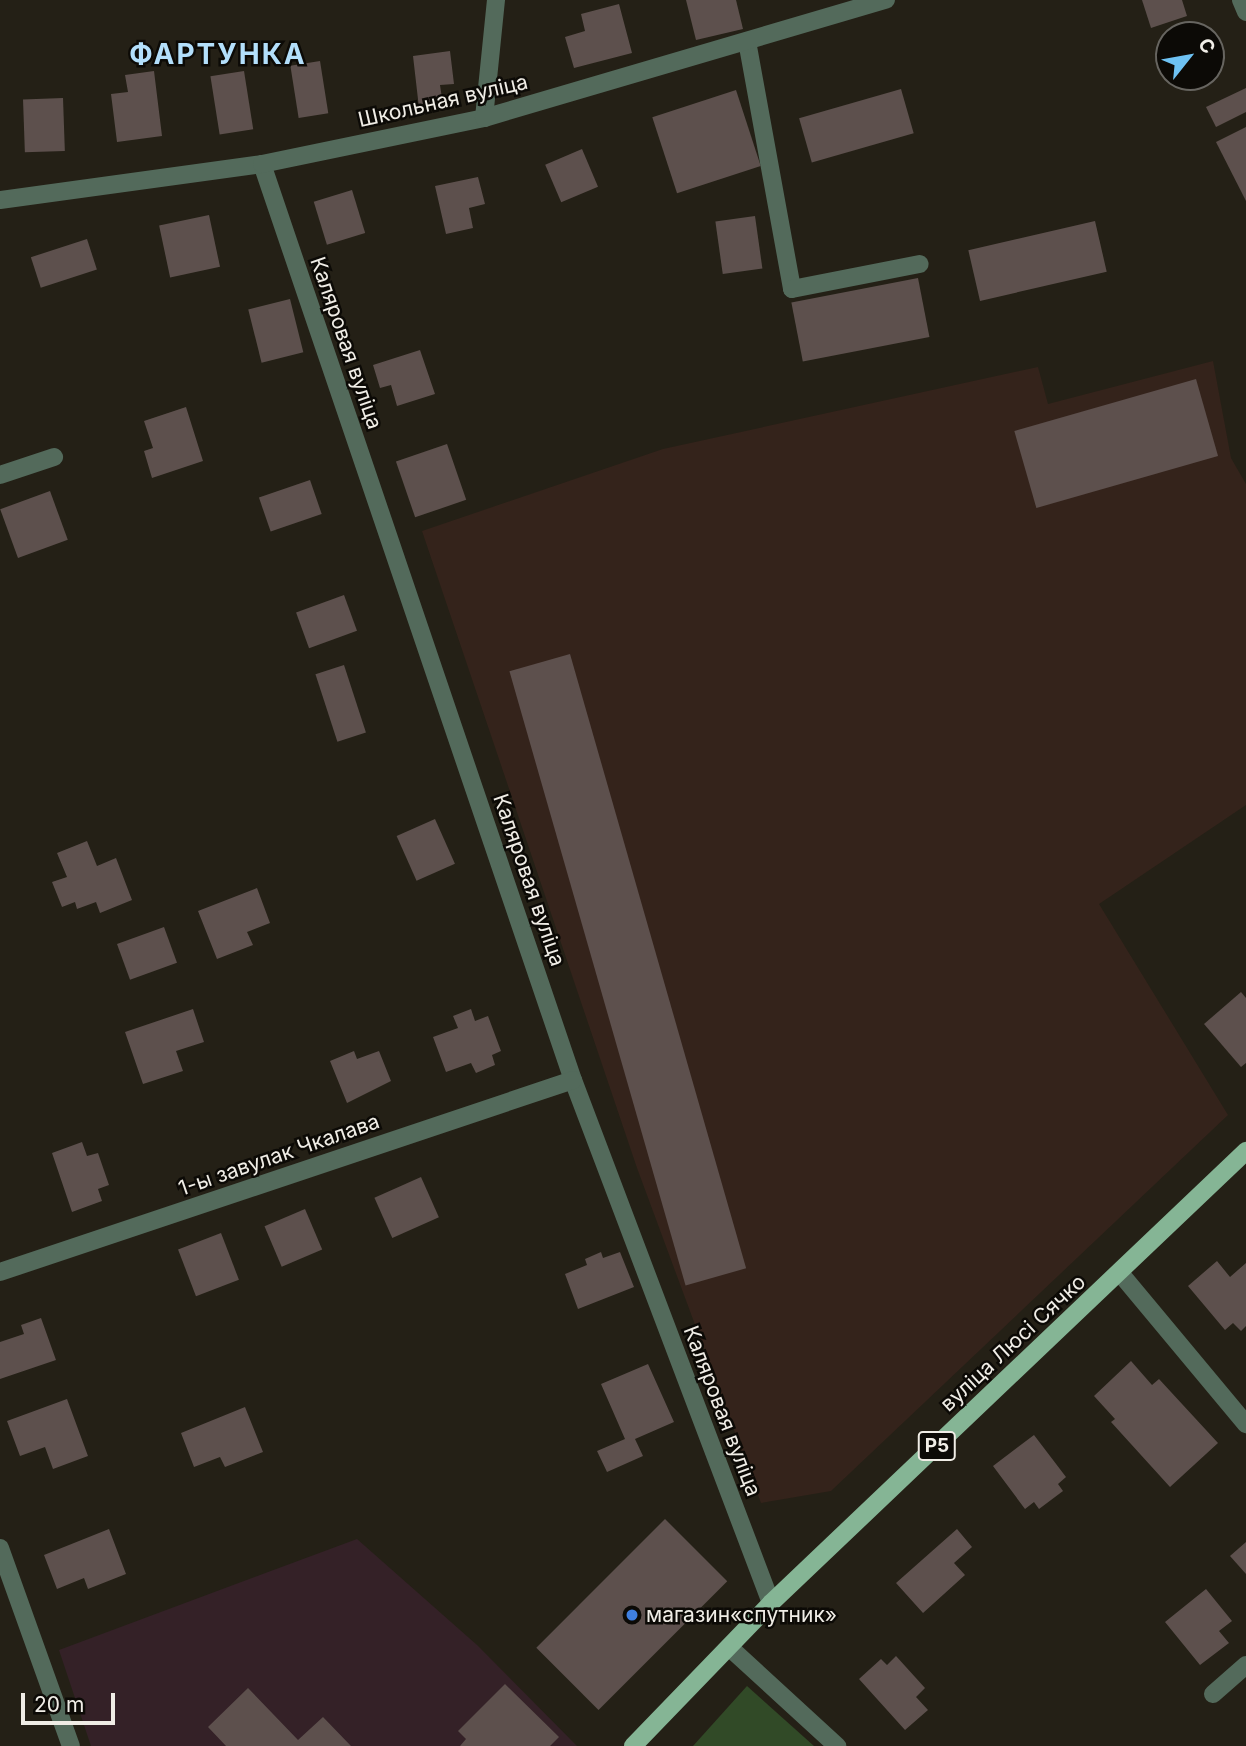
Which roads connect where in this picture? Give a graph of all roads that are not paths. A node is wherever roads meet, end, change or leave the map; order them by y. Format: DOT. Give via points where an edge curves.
graph roads {
  1 [pos="496,0"];
  2 [pos="886,0"];
  3 [pos="1241,0"];
  4 [pos="1246,12"];
  5 [pos="747,41"];
  6 [pos="484,118"];
  7 [pos="262,164"];
  8 [pos="0,200"];
  9 [pos="920,264"];
  10 [pos="54,457"];
  11 [pos="0,475"];
  12 [pos="573,1080"];
  13 [pos="1246,1151"];
  14 [pos="0,1272"];
  15 [pos="1120,1273"];
  16 [pos="1246,1424"];
  17 [pos="0,1548"];
  18 [pos="771,1603"];
  19 [pos="729,1647"];
  20 [pos="1246,1665"];
  21 [pos="1213,1694"];
  22 [pos="71,1746"];
  23 [pos="633,1746"];
  24 [pos="837,1746"];
  1 -- 6 [label="street"];
  2 -- 5 [label="street, Школьная вуліца"];
  3 -- 4 [label="street"];
  5 -- 6 [label="street, Школьная вуліца"];
  5 -- 9 [label="street" via="792,289"];
  6 -- 7 [label="street, Школьная вуліца"];
  7 -- 8 [label="street, Школьная вуліца"];
  7 -- 12 [label="street, Каляровая вуліца"];
  10 -- 11 [label="street"];
  12 -- 14 [label="street, 1-ы завулак Чкалава"];
  12 -- 18 [label="street, Каляровая вуліца"];
  13 -- 15 [label="main road, вуліца Люсі Сячко / Р5"];
  15 -- 16 [label="street"];
  15 -- 18 [label="main road, вуліца Люсі Сячко / Р5"];
  17 -- 22 [label="street"];
  18 -- 19 [label="main road, вуліца Люсі Сячко / Р5"];
  19 -- 23 [label="main road, вуліца Люсі Сячко / Р5"];
  19 -- 24 [label="street"];
  20 -- 21 [label="street"];
}
